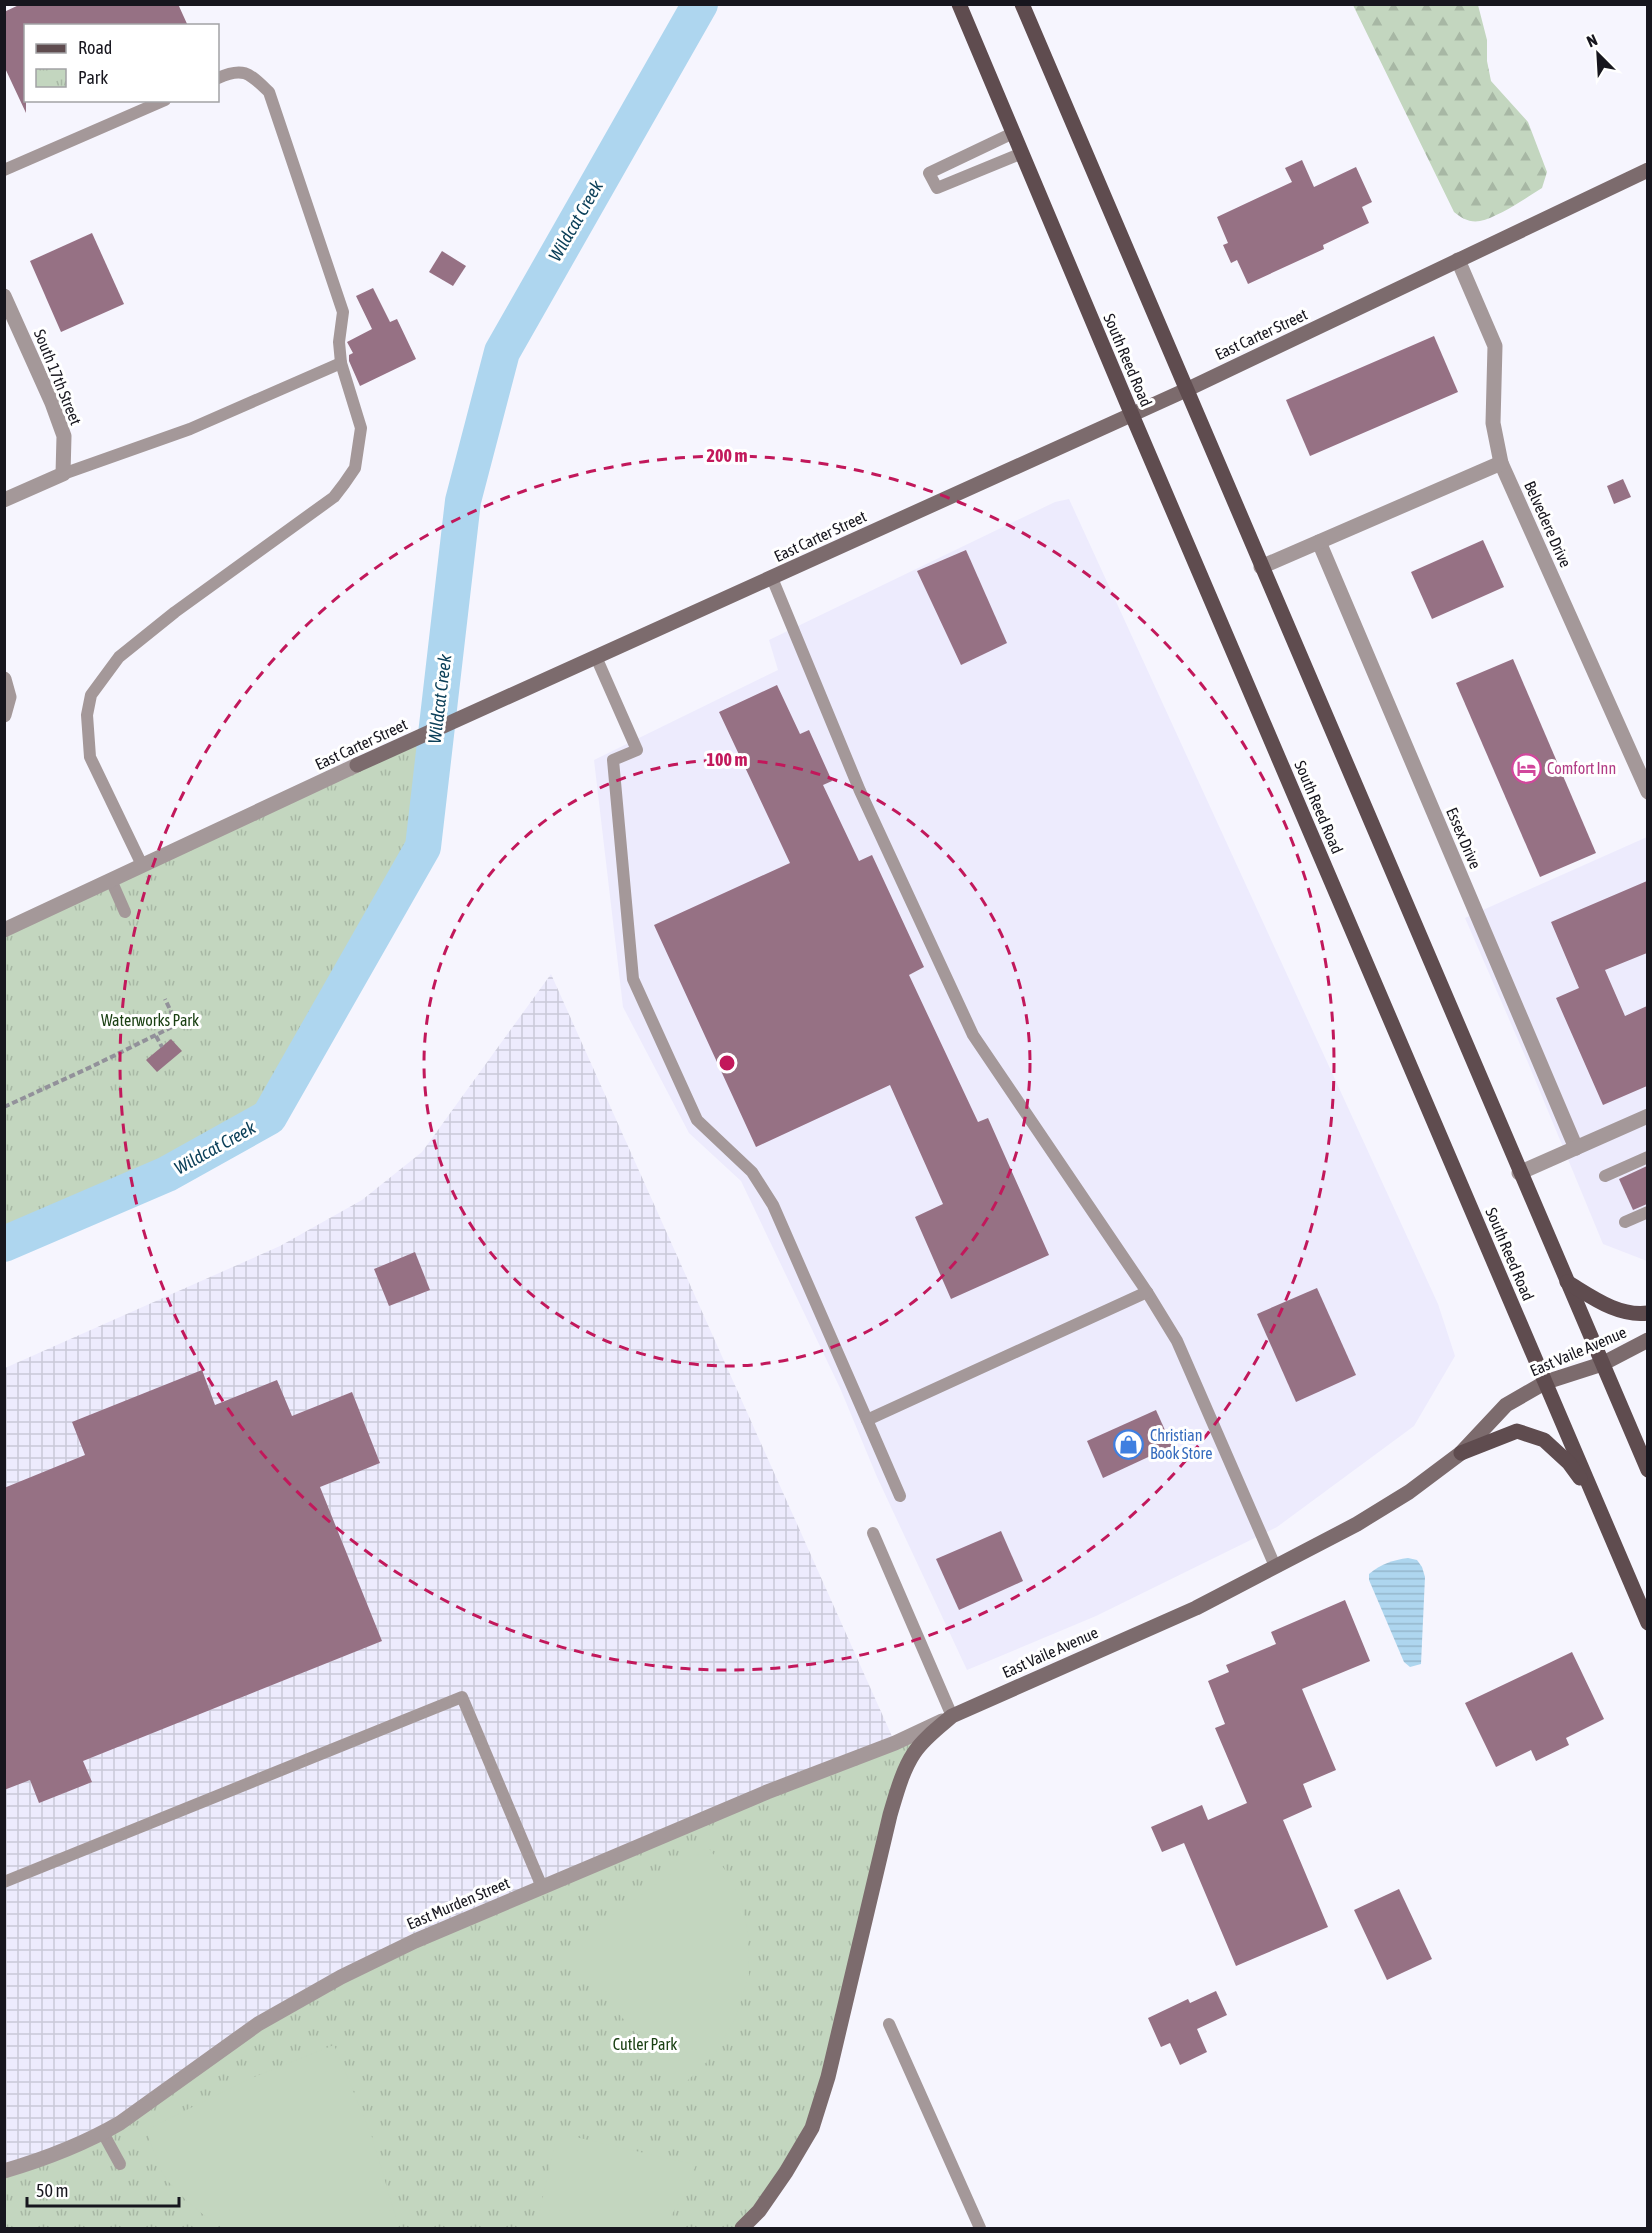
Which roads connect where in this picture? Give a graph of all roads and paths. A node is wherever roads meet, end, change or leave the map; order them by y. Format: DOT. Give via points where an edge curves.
graph roads {
  1 [pos="959,4"];
  2 [pos="1022,4"];
  3 [pos="219,78"];
  4 [pos="160,102"];
  5 [pos="1013,133"];
  6 [pos="1022,153"];
  7 [pos="4,170"];
  8 [pos="1647,170"];
  9 [pos="1458,260"];
  10 [pos="4,296"];
  11 [pos="341,363"];
  12 [pos="1186,390"];
  13 [pos="1132,415"];
  14 [pos="1501,463"];
  15 [pos="63,474"];
  16 [pos="4,500"];
  17 [pos="1319,542"];
  18 [pos="1261,567"];
  19 [pos="772,578"];
  20 [pos="596,657"];
  21 [pos="4,680"];
  22 [pos="4,715"];
  23 [pos="1647,792"];
  24 [pos="142,865"];
  25 [pos="111,880"];
  26 [pos="125,912"];
  27 [pos="4,930"];
  28 [pos="165,999"];
  29 [pos="156,1036"];
  30 [pos="162,1047"];
  31 [pos="4,1107"];
  32 [pos="1647,1116"];
  33 [pos="1576,1148"];
  34 [pos="1647,1157"];
  35 [pos="1519,1173"];
  36 [pos="1605,1176"];
  37 [pos="1647,1212"];
  38 [pos="1625,1221"];
  39 [pos="1567,1282"];
  40 [pos="1147,1292"];
  41 [pos="1647,1313"];
  42 [pos="1647,1340"];
  43 [pos="1602,1364"];
  44 [pos="1546,1382"];
  45 [pos="867,1420"];
  46 [pos="1461,1453"];
  47 [pos="1647,1470"];
  48 [pos="1593,1494"];
  49 [pos="900,1496"];
  50 [pos="873,1533"];
  51 [pos="1275,1566"];
  52 [pos="1647,1623"];
  53 [pos="952,1716"];
  54 [pos="4,1882"];
  55 [pos="542,1887"];
  56 [pos="889,2024"];
  57 [pos="103,2133"];
  58 [pos="120,2164"];
  59 [pos="4,2171"];
  60 [pos="742,2229"];
  61 [pos="980,2229"];
  1 -- 5 [label="main road, South Reed Road"];
  2 -- 12 [label="main road"];
  3 -- 11 [label="lane" via="237,72 251,74 269,92 344,312 339,342"];
  4 -- 7 [label="lane"];
  5 -- 6 [label="main road, South Reed Road"];
  5 -- 6 [label="lane" via="929,173 937,188"];
  6 -- 13 [label="main road, South Reed Road"];
  8 -- 9 [label="street, East Carter Street"];
  9 -- 12 [label="street, East Carter Street"];
  9 -- 14 [label="street, Belvedere Drive" via="1495,346 1493,423"];
  10 -- 15 [label="street, South 17th Street" via="64,436"];
  11 -- 15 [label="lane" via="190,429"];
  11 -- 24 [label="lane" via="361,428 355,468 344,484 334,497 119,657 91,695 87,715 90,757"];
  12 -- 13 [label="street, East Carter Street"];
  12 -- 18 [label="main road"];
  13 -- 19 [label="street, East Carter Street"];
  13 -- 44 [label="main road, South Reed Road"];
  14 -- 17 [label="street"];
  14 -- 23 [label="street, Belvedere Drive"];
  15 -- 16 [label="street"];
  17 -- 18 [label="street"];
  17 -- 33 [label="street, Essex Drive"];
  18 -- 35 [label="main road"];
  19 -- 20 [label="street, East Carter Street"];
  19 -- 40 [label="lane" via="860,790 973,1035"];
  20 -- 24 [label="street, East Carter Street"];
  20 -- 45 [label="lane" via="637,750 613,760 633,980 697,1120 752,1172 773,1205"];
  21 -- 22 [label="street" via="9,697"];
  24 -- 25 [label="street, East Carter Street"];
  25 -- 26 [label="lane"];
  25 -- 27 [label="street, East Carter Street"];
  28 -- 29 [label="path" via="175,1020 172,1027"];
  29 -- 30 [label="path"];
  29 -- 31 [label="path"];
  32 -- 33 [label="street"];
  33 -- 35 [label="street"];
  34 -- 36 [label="lane"];
  35 -- 39 [label="main road"];
  37 -- 38 [label="lane"];
  39 -- 41 [label="main road" via="1601,1303 1634,1315"];
  39 -- 43 [label="main road"];
  40 -- 45 [label="lane"];
  40 -- 51 [label="lane" via="1177,1341"];
  42 -- 43 [label="street, East Vaile Avenue"];
  43 -- 44 [label="street, East Vaile Avenue"];
  43 -- 47 [label="main road"];
  44 -- 46 [label="street, East Vaile Avenue" via="1506,1405"];
  44 -- 48 [label="main road, South Reed Road"];
  45 -- 49 [label="lane"];
  46 -- 48 [label="main road" via="1517,1431 1544,1440 1569,1463"];
  46 -- 51 [label="street, East Vaile Avenue" via="1357,1524"];
  48 -- 52 [label="main road, South Reed Road"];
  50 -- 53 [label="lane"];
  51 -- 53 [label="street, East Vaile Avenue" via="1196,1608"];
  53 -- 55 [label="street, East Murden Street"];
  53 -- 60 [label="street, East Vaile Avenue" via="914,1753 900,1783 812,2128 759,2211"];
  54 -- 55 [label="lane" via="462,1697"];
  55 -- 57 [label="street, East Murden Street" via="415,1941 291,2004"];
  56 -- 61 [label="lane"];
  57 -- 58 [label="lane"];
  57 -- 59 [label="street, East Murden Street"];
}
